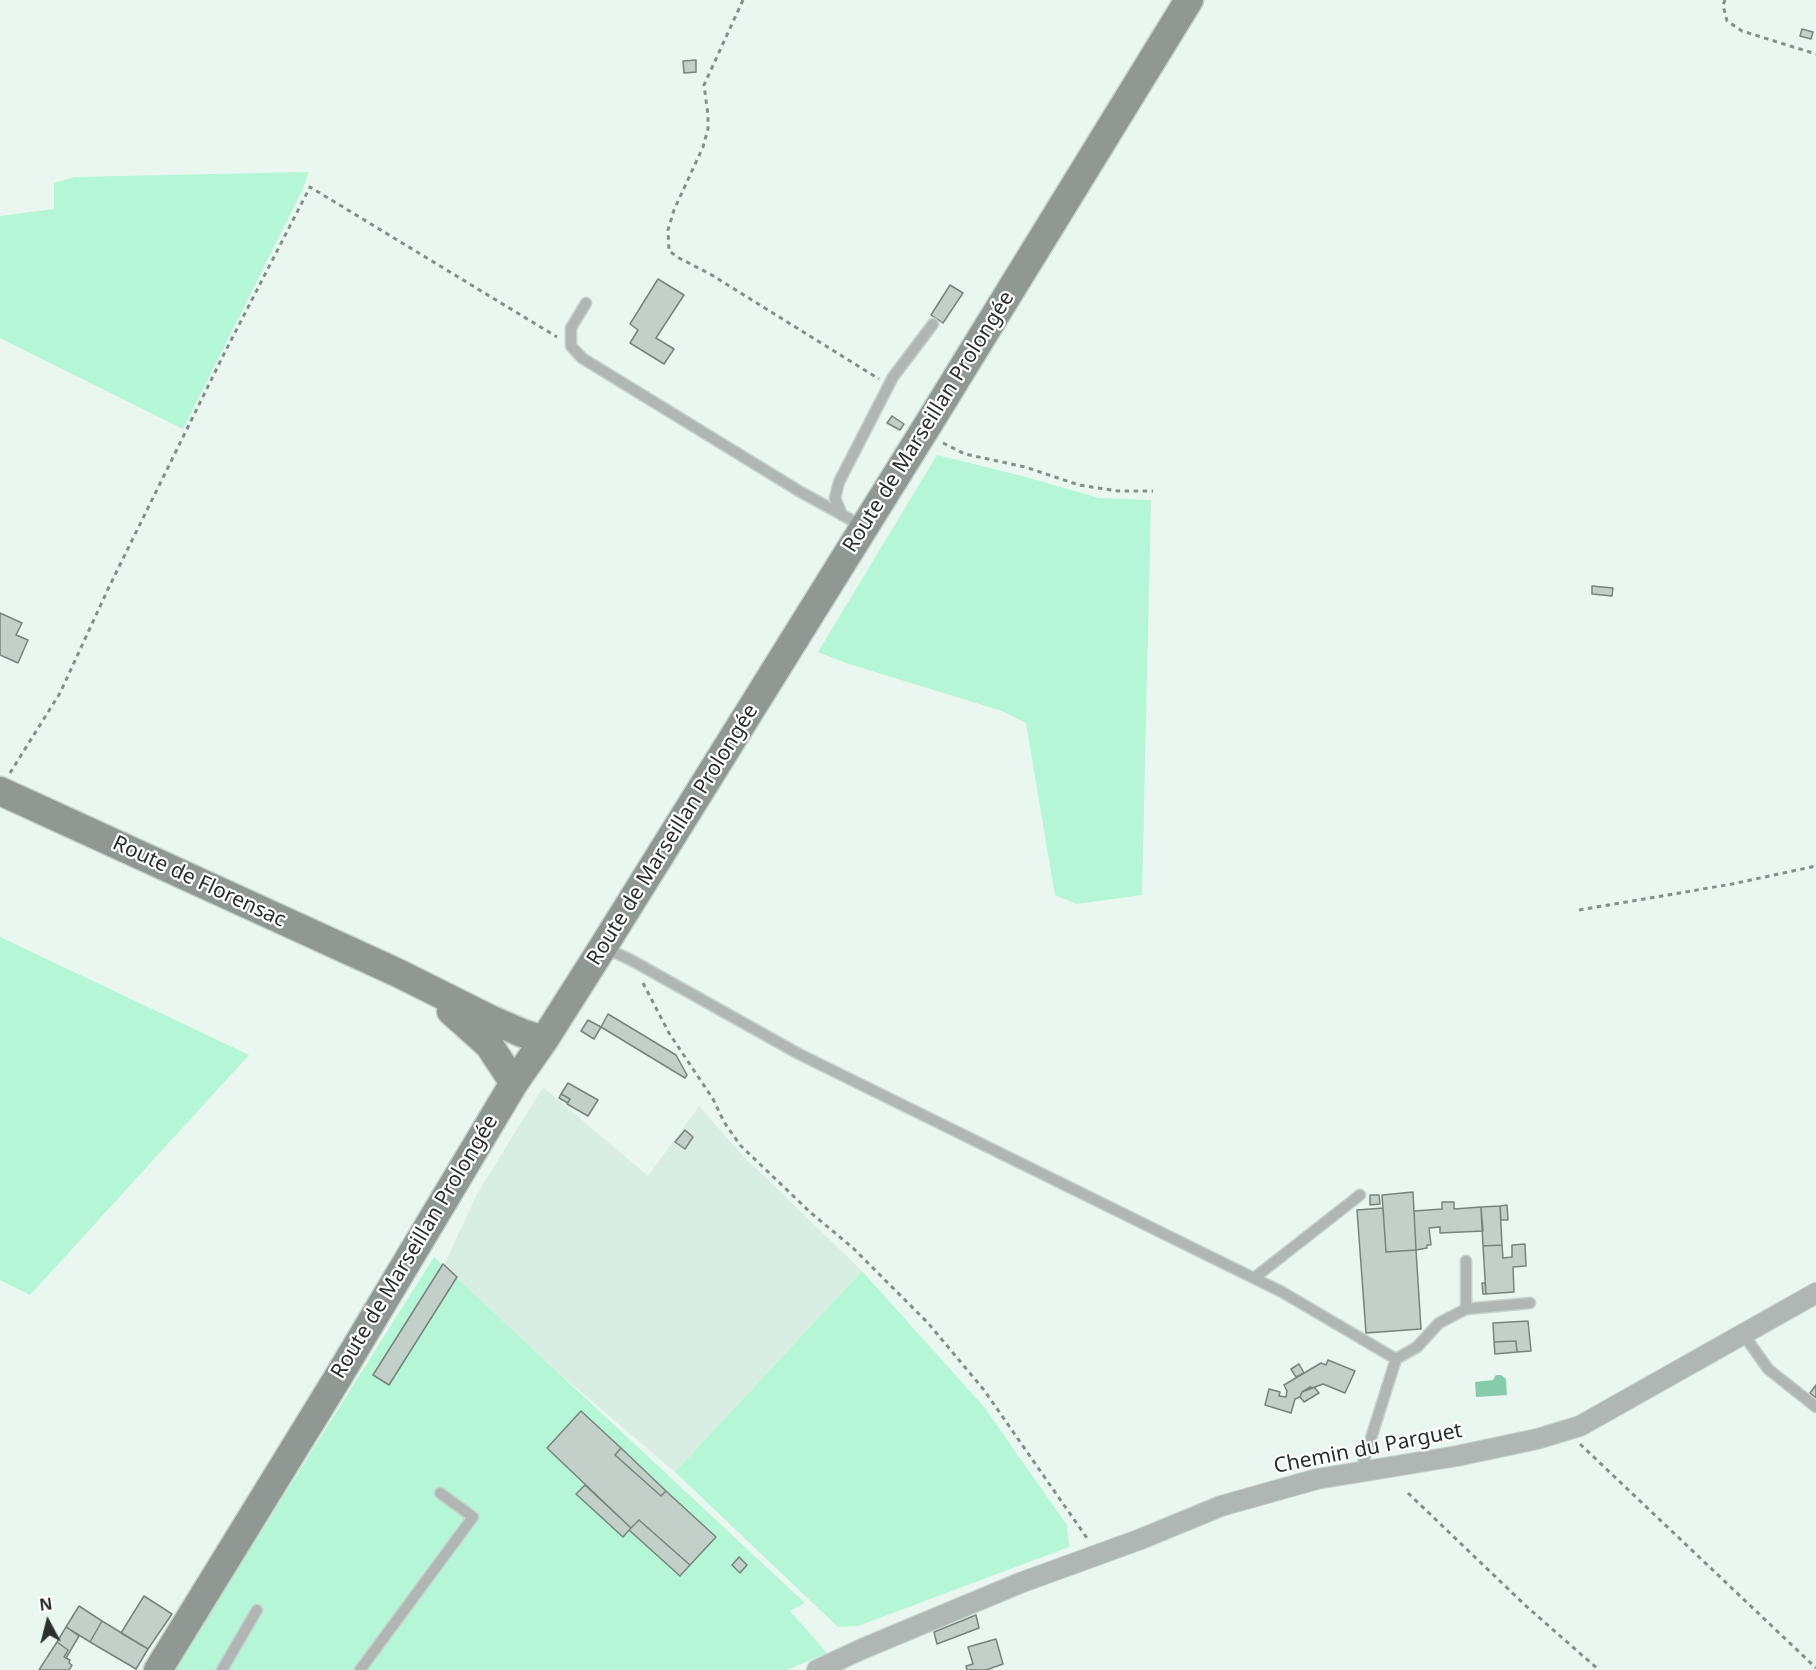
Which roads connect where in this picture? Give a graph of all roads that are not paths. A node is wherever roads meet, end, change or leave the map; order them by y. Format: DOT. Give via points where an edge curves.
graph roads {
  1 [pos="1189,0"];
  2 [pos="586,303"];
  3 [pos="933,324"];
  4 [pos="853,521"];
  5 [pos="3,785"];
  6 [pos="603,947"];
  7 [pos="398,973"];
  8 [pos="544,1040"];
  9 [pos="514,1083"];
  10 [pos="1360,1195"];
  11 [pos="1466,1261"];
  12 [pos="1254,1278"];
  13 [pos="1816,1293"];
  14 [pos="1530,1303"];
  15 [pos="1466,1309"];
  16 [pos="1744,1335"];
  17 [pos="1395,1359"];
  18 [pos="1816,1407"];
  19 [pos="1360,1473"];
  20 [pos="440,1493"];
  21 [pos="257,1610"];
  22 [pos="158,1670"];
  23 [pos="222,1670"];
  24 [pos="360,1670"];
  25 [pos="817,1670"];
  1 -- 4 [label="main road, Route de Marseillan Prolongée" via="923,434"];
  2 -- 4 [label="lane" via="571,328 571,346 582,358"];
  3 -- 4 [label="lane" via="893,377 839,482 835,498"];
  4 -- 6 [label="main road, Route de Marseillan Prolongée"];
  5 -- 7 [label="main road, Route de Florensac"];
  6 -- 8 [label="main road, Route de Marseillan Prolongée"];
  6 -- 12 [label="lane" via="799,1054"];
  7 -- 8 [label="main road, Route de Florensac" via="522,1034"];
  7 -- 9 [label="main road, Route de Florensac" via="430,994 489,1045"];
  8 -- 9 [label="main road, Route de Marseillan Prolongée"];
  9 -- 22 [label="main road, Route de Marseillan Prolongée"];
  10 -- 12 [label="lane"];
  11 -- 15 [label="lane"];
  12 -- 17 [label="lane"];
  13 -- 16 [label="street, Chemin du Parguet"];
  14 -- 15 [label="lane"];
  15 -- 17 [label="lane" via="1439,1323 1417,1347"];
  16 -- 18 [label="lane" via="1768,1369"];
  16 -- 19 [label="street, Chemin du Parguet" via="1580,1426 1537,1440"];
  17 -- 19 [label="lane"];
  19 -- 25 [label="street, Chemin du Parguet" via="1317,1479 1221,1506 1010,1588"];
  20 -- 24 [label="lane" via="472,1517"];
  21 -- 23 [label="lane"];
}
